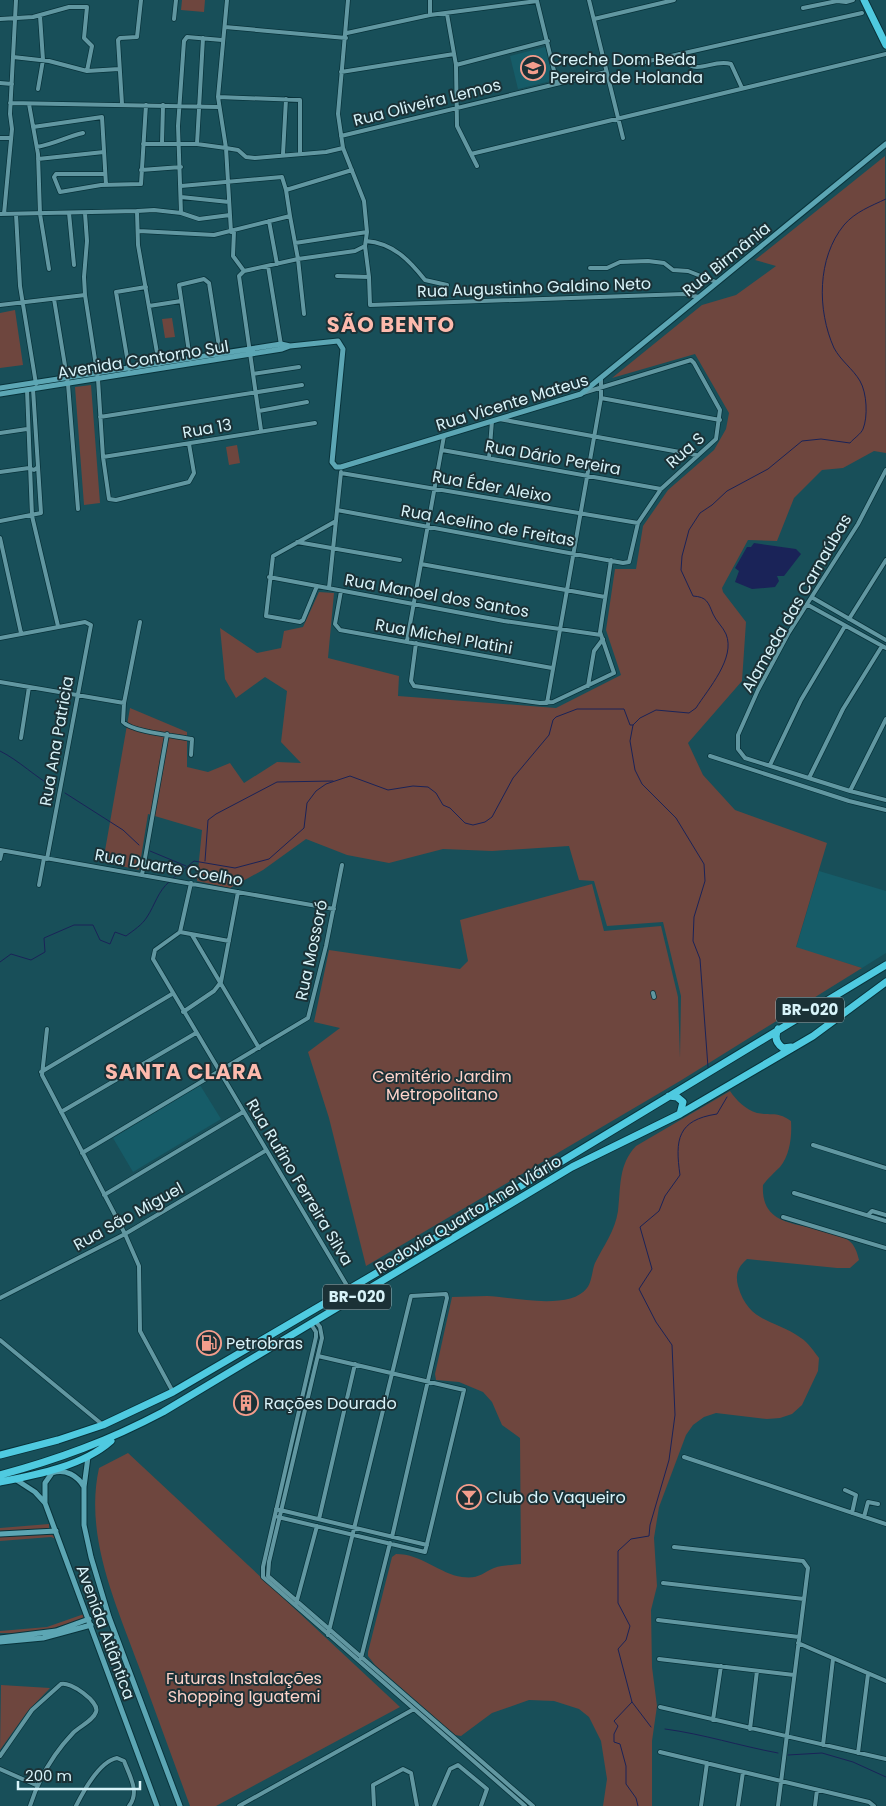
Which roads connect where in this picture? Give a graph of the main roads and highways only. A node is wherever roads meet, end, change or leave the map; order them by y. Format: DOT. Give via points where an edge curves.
graph roads {
  1 [pos="864,0"];
  2 [pos="886,45"];
  3 [pos="886,965"];
  4 [pos="886,982"];
  5 [pos="778,1029"];
  6 [pos="792,1047"];
  7 [pos="669,1096"];
  8 [pos="680,1114"];
  9 [pos="305,1315"];
  10 [pos="314,1323"];
  11 [pos="243,1352"];
  12 [pos="249,1361"];
  13 [pos="116,1437"];
  14 [pos="0,1455"];
  15 [pos="0,1474"];
  16 [pos="0,1482"];
  1 -- 2 [label="highway"];
  3 -- 5 [label="highway, Rodovia Quarto Anel Viário / BR-020"];
  4 -- 6 [label="highway, Rodovia Quarto Anel Viário / BR-020" via="813,1036"];
  5 -- 6 [label="highway" via="778,1043 784,1048"];
  5 -- 7 [label="highway, Rodovia Quarto Anel Viário / BR-020"];
  6 -- 8 [label="highway, Rodovia Quarto Anel Viário / BR-020"];
  7 -- 8 [label="highway" via="680,1098 683,1106"];
  7 -- 9 [label="highway, Rodovia Quarto Anel Viário / BR-020"];
  8 -- 10 [label="highway, Rodovia Quarto Anel Viário / BR-020" via="572,1167"];
  9 -- 10 [label="highway"];
  9 -- 11 [label="highway, Rodovia Quarto Anel Viário / BR-020"];
  10 -- 12 [label="highway, Rodovia Quarto Anel Viário / BR-020"];
  11 -- 12 [label="highway"];
  11 -- 14 [label="highway, Rodovia Quarto Anel Viário / BR-020" via="173,1392 103,1425"];
  12 -- 13 [label="highway, Rodovia Quarto Anel Viário / BR-020"];
  13 -- 15 [label="highway, Rodovia Quarto Anel Viário / BR-020" via="55,1460"];
  13 -- 16 [label="highway" via="88,1456"];
}
